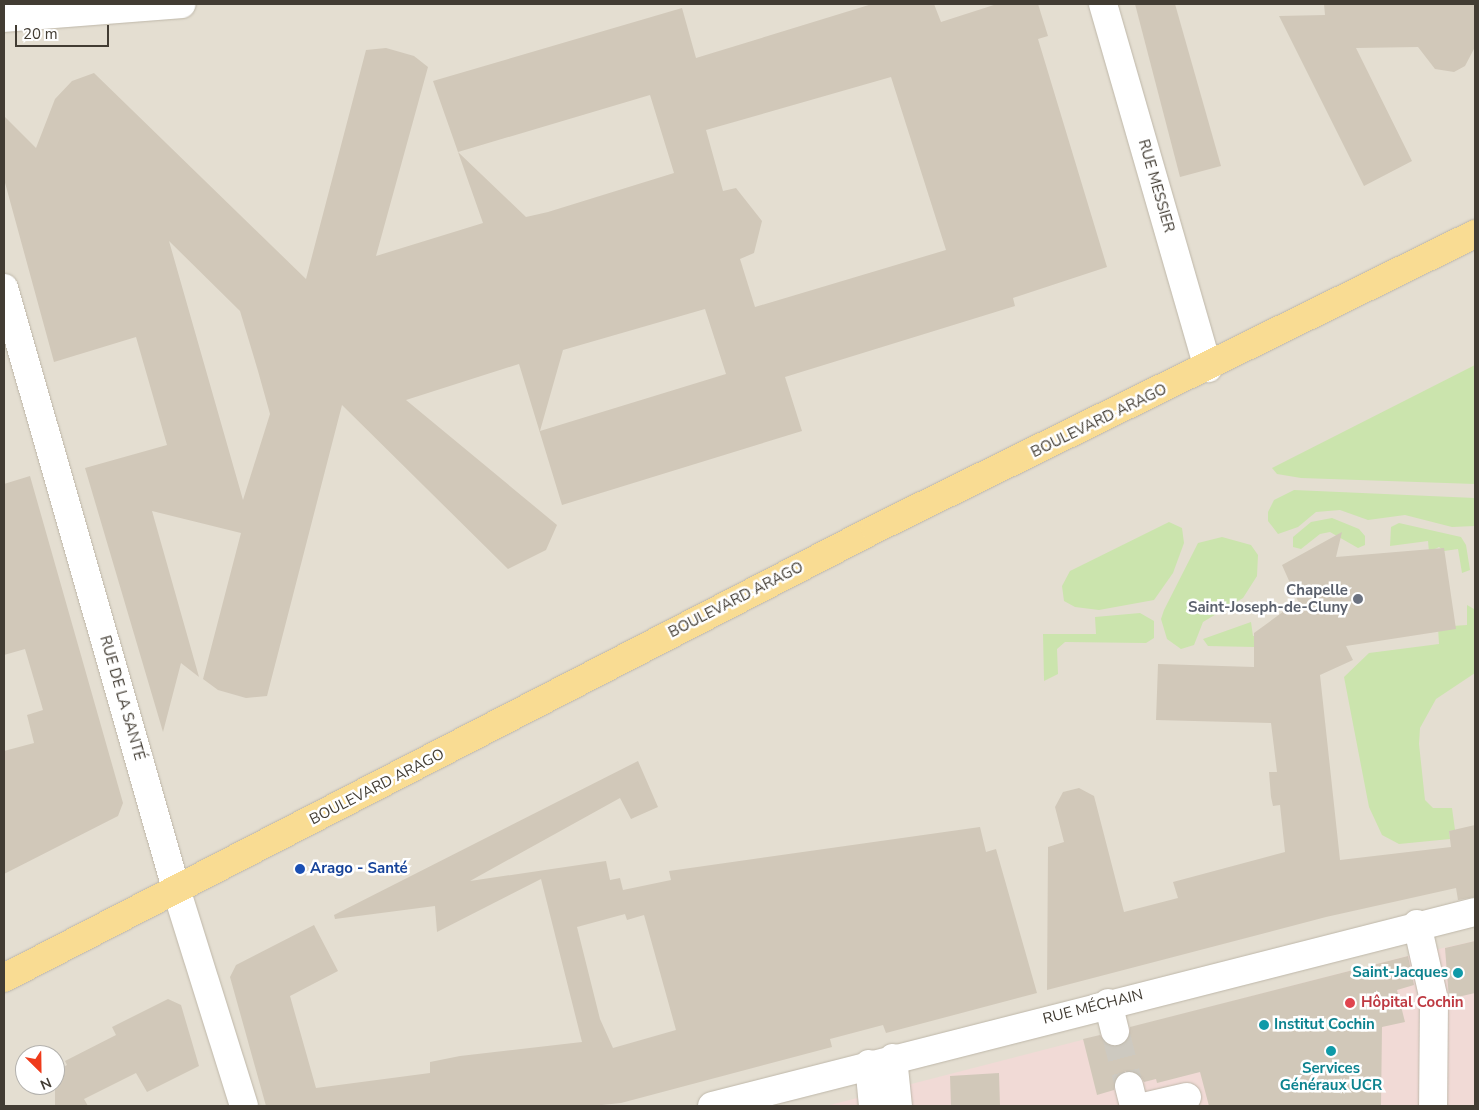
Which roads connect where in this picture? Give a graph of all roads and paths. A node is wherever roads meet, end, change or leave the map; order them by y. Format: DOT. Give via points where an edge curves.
graph roads {
  1 [pos="181,4"];
  2 [pos="1103,4"];
  3 [pos="4,18"];
  4 [pos="1475,234"];
  5 [pos="4,288"];
  6 [pos="1208,368"];
  7 [pos="177,892"];
  8 [pos="1475,912"];
  9 [pos="1417,924"];
  10 [pos="4,978"];
  11 [pos="1108,1003"];
  12 [pos="1115,1031"];
  13 [pos="881,1061"];
  14 [pos="1187,1097"];
  15 [pos="244,1106"];
  16 [pos="712,1106"];
  17 [pos="873,1106"];
  18 [pos="898,1106"];
  19 [pos="1148,1106"];
  20 [pos="1433,1106"];
  1 -- 3 [label="street"];
  2 -- 6 [label="street, RUE MESSIER"];
  4 -- 6 [label="main road, BOULEVARD ARAGO"];
  5 -- 7 [label="street, RUE DE LA SANTÉ"];
  6 -- 7 [label="main road, BOULEVARD ARAGO" via="875,528"];
  7 -- 10 [label="main road, BOULEVARD ARAGO"];
  7 -- 15 [label="street, RUE DE LA SANTÉ"];
  8 -- 9 [label="street, RUE MÉCHAIN"];
  9 -- 11 [label="street, RUE MÉCHAIN"];
  9 -- 20 [label="street" via="1434,1000"];
  11 -- 12 [label="street"];
  11 -- 13 [label="street, RUE MÉCHAIN"];
  13 -- 16 [label="street, RUE MÉCHAIN"];
  13 -- 17 [label="street"];
  13 -- 18 [label="street"];
  14 -- 19 [label="street"];
}
